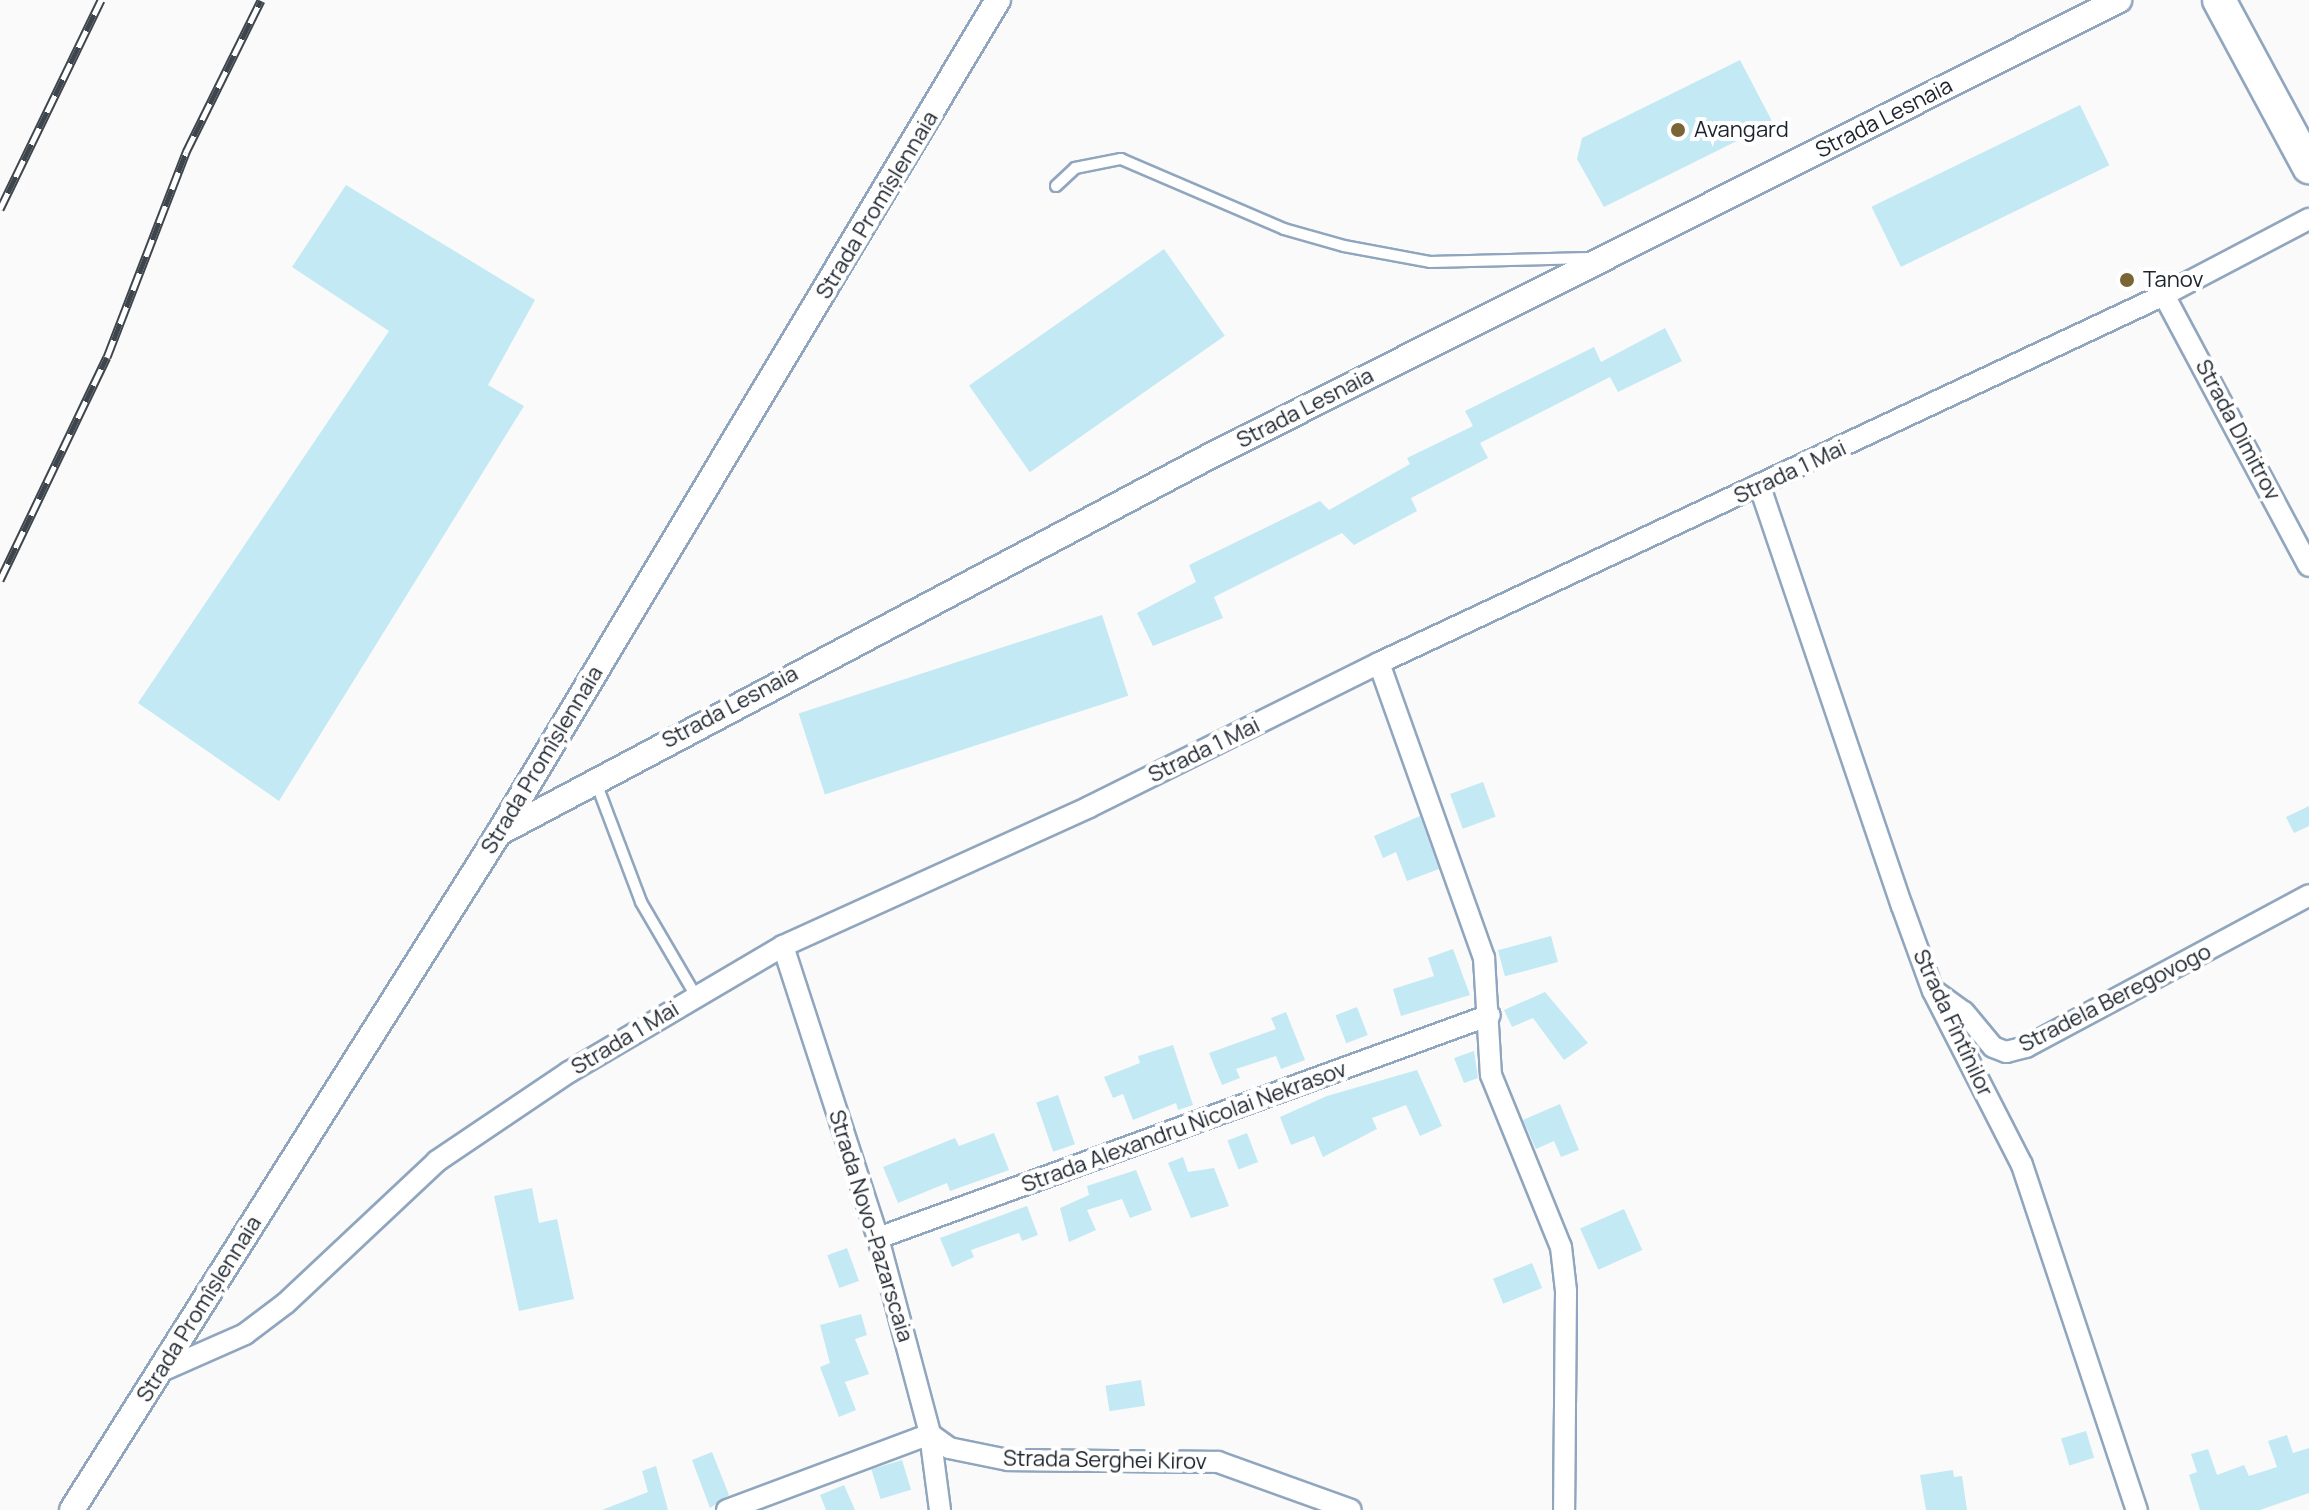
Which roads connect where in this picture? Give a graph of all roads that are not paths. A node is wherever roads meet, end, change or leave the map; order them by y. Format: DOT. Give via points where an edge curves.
graph roads {
  1 [pos="998,0"];
  2 [pos="2119,0"];
  3 [pos="2219,0"];
  4 [pos="2309,167"];
  5 [pos="1056,186"];
  6 [pos="2309,219"];
  7 [pos="1603,259"];
  8 [pos="2164,295"];
  9 [pos="1760,487"];
  10 [pos="2309,566"];
  11 [pos="1379,663"];
  12 [pos="594,778"];
  13 [pos="499,833"];
  14 [pos="2309,895"];
  15 [pos="783,946"];
  16 [pos="1933,991"];
  17 [pos="696,996"];
  18 [pos="1490,1015"];
  19 [pos="878,1238"];
  20 [pos="159,1372"];
  21 [pos="930,1434"];
  22 [pos="72,1510"];
  23 [pos="727,1510"];
  24 [pos="940,1510"];
  25 [pos="1351,1510"];
  26 [pos="1564,1510"];
  27 [pos="2137,1510"];
  1 -- 13 [label="street, Strada Promîșlennaia"];
  2 -- 7 [label="street, Strada Lesnaia"];
  3 -- 4 [label="main road"];
  5 -- 7 [label="lane" via="1075,168 1121,159 1284,229 1344,246 1430,262 1505,256"];
  6 -- 8 [label="street, Strada 1 Mai"];
  7 -- 12 [label="street, Strada Lesnaia" via="1198,462"];
  8 -- 9 [label="street, Strada 1 Mai"];
  8 -- 10 [label="street, Strada Dimitrov"];
  9 -- 11 [label="street, Strada 1 Mai"];
  9 -- 16 [label="street, Strada Fîntînilor"];
  11 -- 15 [label="street, Strada 1 Mai" via="1089,807"];
  11 -- 18 [label="street" via="1484,958"];
  12 -- 13 [label="street, Strada Lesnaia"];
  12 -- 17 [label="lane" via="641,902"];
  13 -- 20 [label="street, Strada Promîșlennaia"];
  14 -- 16 [label="street, Stradela Beregovogo" via="2026,1047 2006,1052 1993,1047 1964,1012"];
  15 -- 17 [label="street, Strada 1 Mai"];
  15 -- 19 [label="street, Strada Novo-Pazarscaia"];
  16 -- 27 [label="street, Strada Fîntînilor" via="2022,1165"];
  17 -- 20 [label="street, Strada 1 Mai" via="569,1072 437,1161 286,1303 245,1334"];
  18 -- 19 [label="street, Strada Alexandru Nicolai Nekrasov"];
  18 -- 26 [label="street" via="1486,1045 1491,1075 1561,1247 1566,1291"];
  19 -- 21 [label="street, Strada Novo-Pazarscaia"];
  20 -- 22 [label="street, Strada Promîșlennaia"];
  21 -- 23 [label="street"];
  21 -- 24 [label="street, Strada Novo-Pazarscaia"];
  21 -- 25 [label="street, Strada Serghei Kirov" via="960,1452 1008,1460 1218,1462"];
}
